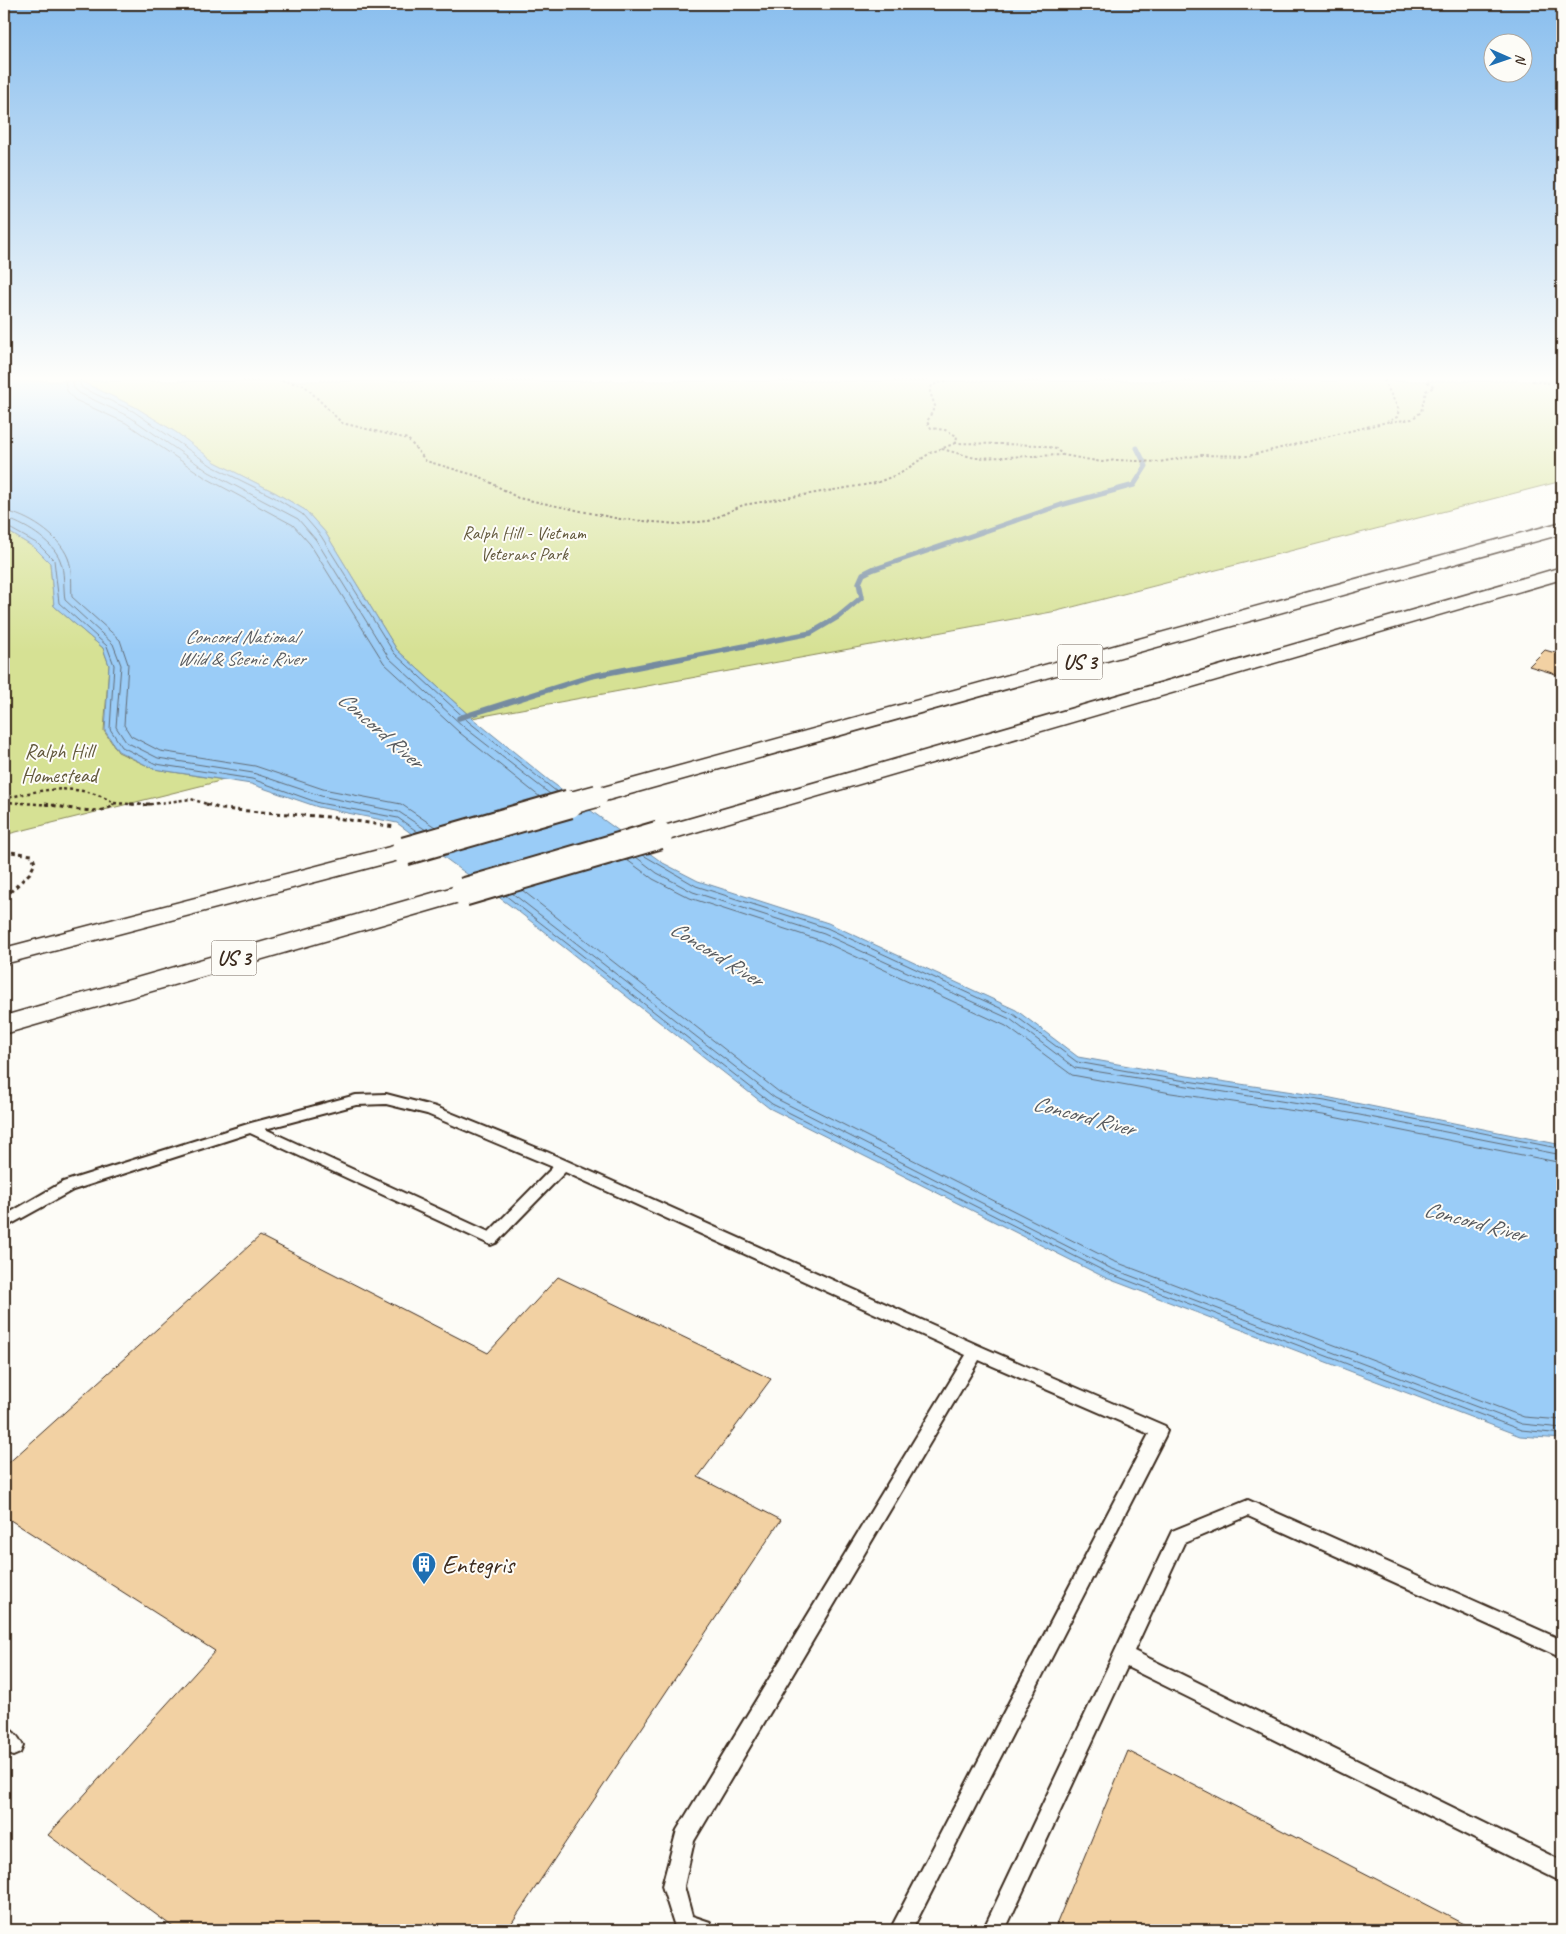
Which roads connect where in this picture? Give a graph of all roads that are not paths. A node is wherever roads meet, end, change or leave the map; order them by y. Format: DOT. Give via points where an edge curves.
graph roads {
  1 [pos="1562,528"];
  2 [pos="1562,573"];
  3 [pos="4,956"];
  4 [pos="4,1025"];
  5 [pos="251,1128"];
  6 [pos="563,1166"];
  7 [pos="4,1223"];
  8 [pos="976,1352"];
  9 [pos="1562,1649"];
  10 [pos="1123,1655"];
  11 [pos="1562,1872"];
  12 [pos="702,1930"];
  13 [pos="901,1930"];
  14 [pos="994,1930"];
  1 -- 3 [label="highway, US 3, bridge" via="597,796 402,840"];
  2 -- 4 [label="highway, US 3, bridge"];
  5 -- 6 [label="lane" via="356,1100 386,1098 431,1110"];
  5 -- 6 [label="lane" via="491,1239"];
  5 -- 7 [label="lane" via="68,1186"];
  6 -- 8 [label="lane"];
  8 -- 12 [label="lane" via="684,1837 673,1886 684,1924"];
  8 -- 13 [label="lane" via="1159,1431"];
  9 -- 10 [label="lane" via="1248,1508 1178,1537"];
  10 -- 11 [label="lane"];
  10 -- 14 [label="lane"];
}
